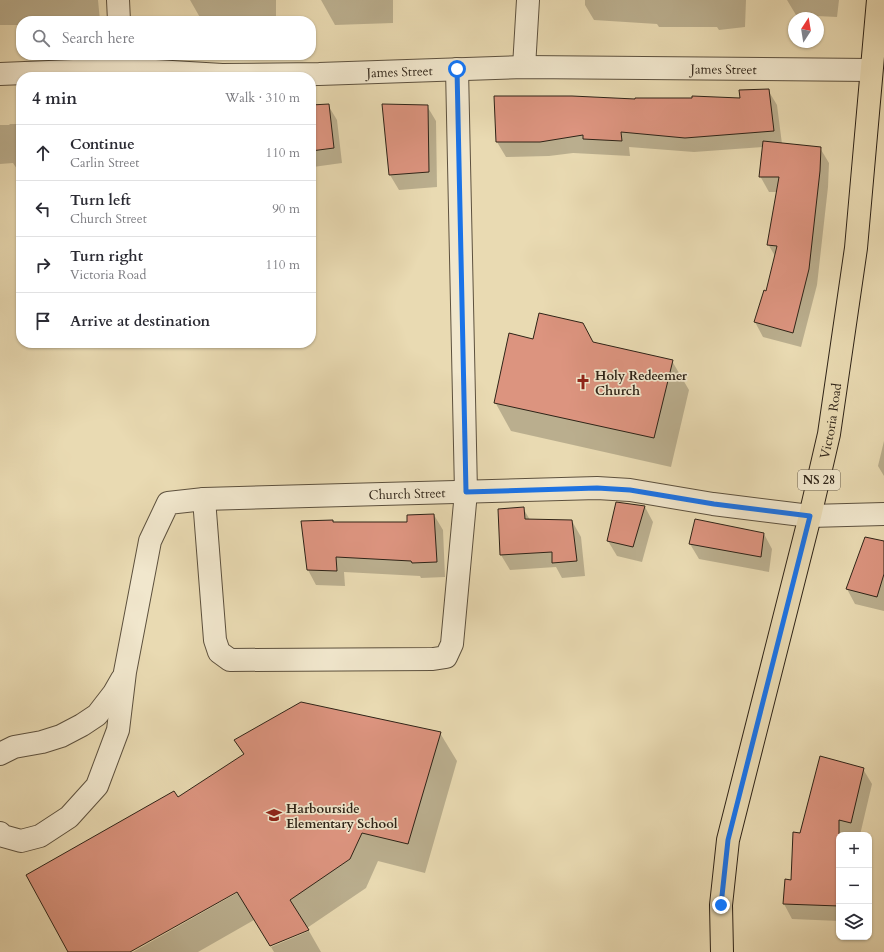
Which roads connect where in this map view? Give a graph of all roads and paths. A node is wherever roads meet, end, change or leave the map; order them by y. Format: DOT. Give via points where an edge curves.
graph roads {
  1 [pos="118,0"];
  2 [pos="528,0"];
  3 [pos="878,0"];
  4 [pos="119,16"];
  5 [pos="121,62"];
  6 [pos="524,67"];
  7 [pos="457,69"];
  8 [pos="16,72"];
  9 [pos="20,72"];
  10 [pos="218,72"];
  11 [pos="0,74"];
  12 [pos="316,74"];
  13 [pos="875,83"];
  14 [pos="466,492"];
  15 [pos="204,499"];
  16 [pos="884,514"];
  17 [pos="810,516"];
  18 [pos="125,672"];
  19 [pos="0,754"];
  20 [pos="0,833"];
  21 [pos="722,952"];
  1 -- 4 [label="street"];
  2 -- 6 [label="street"];
  3 -- 13 [label="main road, Victoria Road / NS 28"];
  5 -- 9 [label="street, James Street"];
  5 -- 10 [label="street, James Street"];
  6 -- 7 [label="street, James Street"];
  6 -- 13 [label="street, James Street"];
  7 -- 12 [label="street, James Street"];
  7 -- 14 [label="street"];
  8 -- 11 [label="street, James Street"];
  13 -- 17 [label="main road, Victoria Road / NS 28" via="854,263 829,434"];
  14 -- 15 [label="street, Church Street"];
  14 -- 15 [label="street" via="452,644 446,657 433,659 230,660 219,652 215,640"];
  14 -- 17 [label="street, Church Street" via="597,488 630,490"];
  15 -- 18 [label="street, Church Street" via="168,503 150,541"];
  16 -- 17 [label="street, Church Street"];
  17 -- 21 [label="main road, Victoria Road / NS 28" via="728,840 721,905"];
  18 -- 19 [label="street" via="114,693 97,715 82,725 61,736 14,747"];
  18 -- 20 [label="street" via="118,730 97,786 69,817 40,836 21,841"];
}
